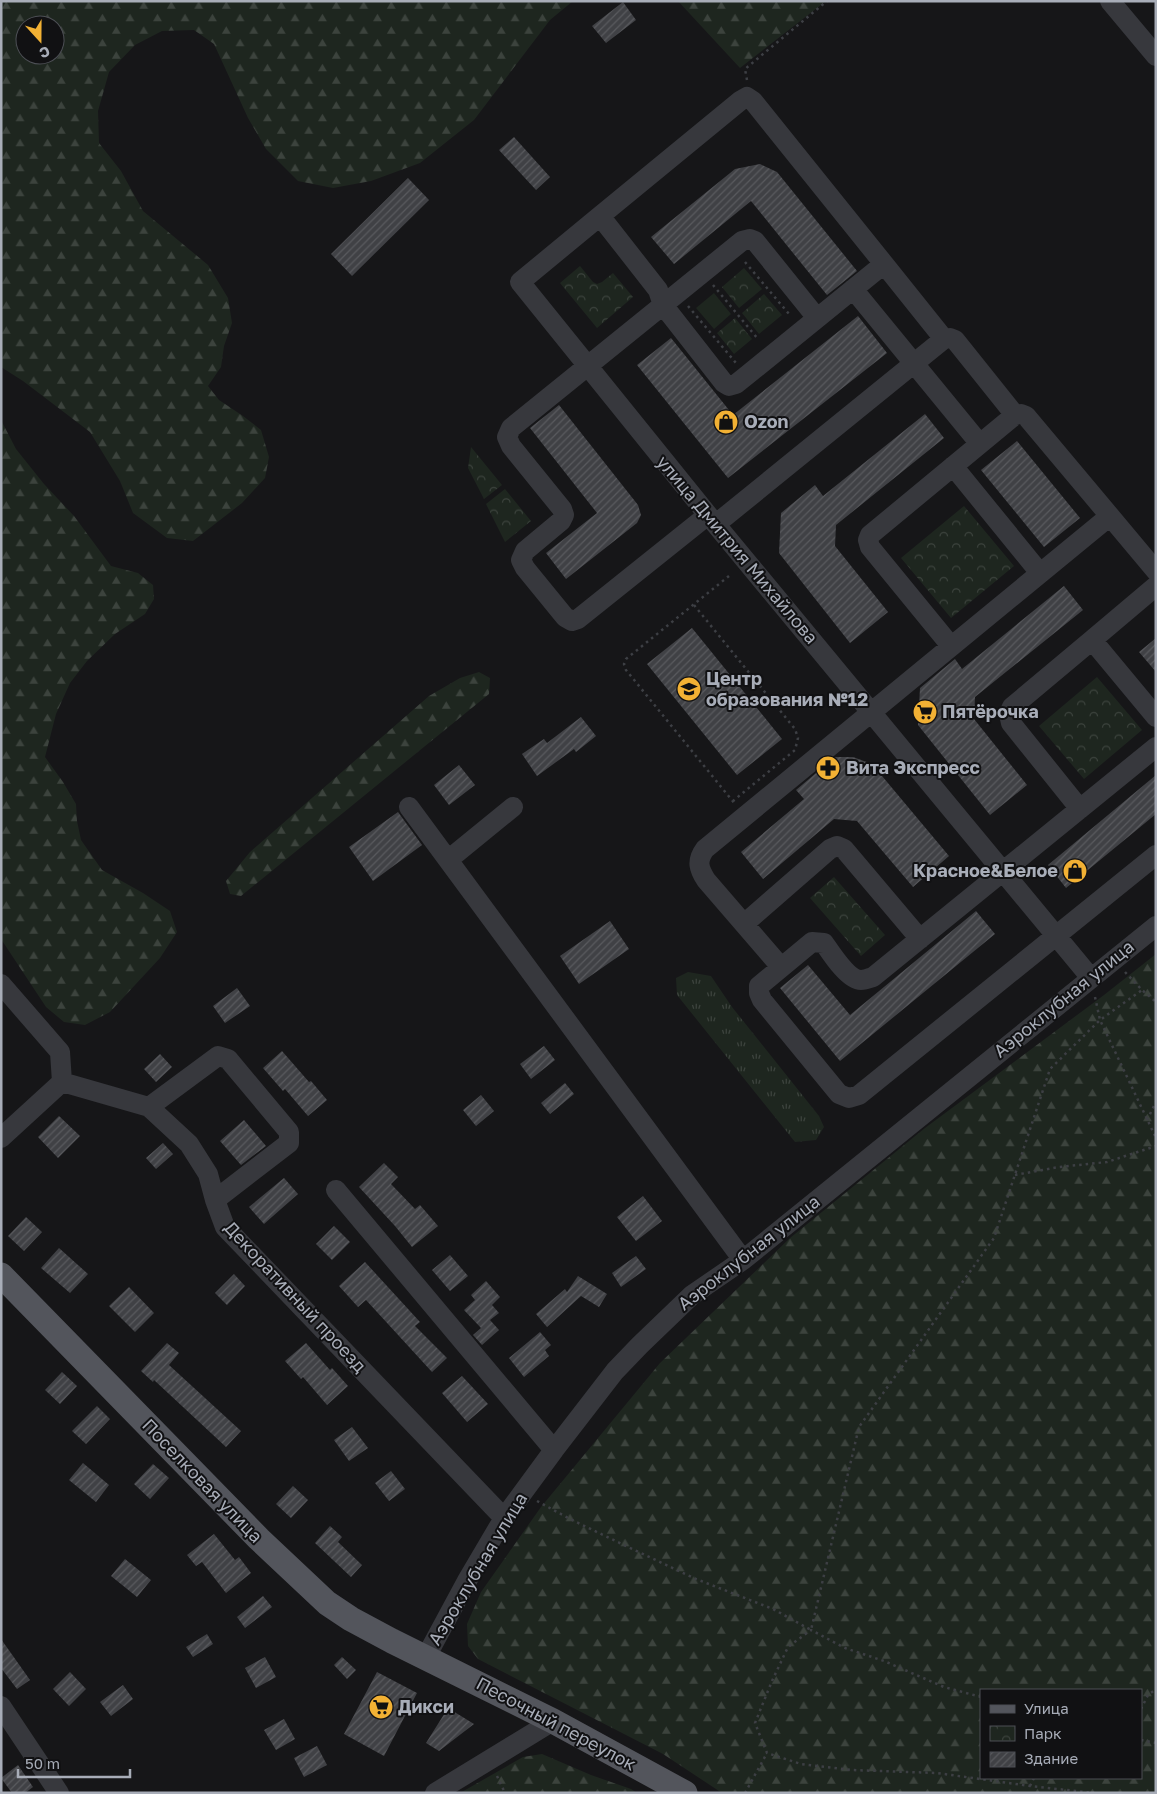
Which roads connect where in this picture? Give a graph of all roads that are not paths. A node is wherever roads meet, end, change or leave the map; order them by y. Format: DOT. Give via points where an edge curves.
graph roads {
  1 [pos="1110,1"];
  2 [pos="1156,56"];
  3 [pos="600,216"];
  4 [pos="884,264"];
  5 [pos="853,289"];
  6 [pos="670,299"];
  7 [pos="818,318"];
  8 [pos="944,339"];
  9 [pos="914,363"];
  10 [pos="587,367"];
  11 [pos="1015,415"];
  12 [pos="980,444"];
  13 [pos="953,466"];
  14 [pos="1110,516"];
  15 [pos="712,520"];
  16 [pos="1156,571"];
  17 [pos="1040,573"];
  18 [pos="1156,586"];
  19 [pos="1092,640"];
  20 [pos="951,646"];
  21 [pos="871,712"];
  22 [pos="1156,717"];
  23 [pos="1156,747"];
  24 [pos="409,807"];
  25 [pos="513,807"];
  26 [pos="1080,809"];
  27 [pos="1156,855"];
  28 [pos="448,860"];
  29 [pos="1003,871"];
  30 [pos="744,924"];
  31 [pos="1156,926"];
  32 [pos="1056,936"];
  33 [pos="920,939"];
  34 [pos="781,967"];
  35 [pos="1091,978"];
  36 [pos="1,984"];
  37 [pos="62,1082"];
  38 [pos="149,1107"];
  39 [pos="1,1138"];
  40 [pos="336,1190"];
  41 [pos="214,1200"];
  42 [pos="743,1260"];
  43 [pos="1,1275"];
  44 [pos="554,1450"];
  45 [pos="504,1518"];
  46 [pos="426,1657"];
  47 [pos="1,1706"];
  48 [pos="553,1721"];
  49 [pos="59,1793"];
  50 [pos="434,1793"];
  51 [pos="685,1793"];
  1 -- 2 [label="street"];
  3 -- 4 [label="street" via="747,97"];
  3 -- 6 [label="street" via="658,290"];
  3 -- 10 [label="street, улица Дмитрия Михайлова" via="520,282"];
  4 -- 5 [label="street"];
  4 -- 8 [label="street"];
  5 -- 7 [label="street"];
  5 -- 9 [label="street"];
  6 -- 7 [label="street" via="742,241 750,239"];
  6 -- 7 [label="street" via="729,386 736,384"];
  6 -- 10 [label="street"];
  8 -- 9 [label="street"];
  8 -- 11 [label="street" via="955,340"];
  9 -- 12 [label="street"];
  9 -- 15 [label="street"];
  10 -- 15 [label="street, улица Дмитрия Михайлова"];
  10 -- 15 [label="street" via="511,428 507,437 564,515 525,551 522,560 565,617 572,621 578,619"];
  11 -- 12 [label="street"];
  11 -- 14 [label="street" via="1026,416"];
  12 -- 13 [label="street"];
  13 -- 17 [label="street"];
  13 -- 20 [label="street" via="868,540 870,547"];
  14 -- 16 [label="street"];
  14 -- 17 [label="street"];
  15 -- 21 [label="street, улица Дмитрия Михайлова"];
  17 -- 20 [label="street"];
  18 -- 19 [label="street"];
  19 -- 22 [label="street"];
  19 -- 26 [label="street" via="1012,707 1009,714 1011,723"];
  20 -- 21 [label="street"];
  21 -- 29 [label="street, улица Дмитрия Михайлова"];
  21 -- 30 [label="street" via="739,808 701,854 699,867 706,880"];
  23 -- 26 [label="street"];
  24 -- 28 [label="street"];
  25 -- 28 [label="street"];
  26 -- 29 [label="street"];
  27 -- 32 [label="street"];
  28 -- 42 [label="street"];
  29 -- 32 [label="street, улица Дмитрия Михайлова"];
  29 -- 33 [label="street"];
  30 -- 33 [label="street" via="836,846 844,849"];
  30 -- 34 [label="street"];
  31 -- 35 [label="street, Аэроклубная улица"];
  32 -- 34 [label="street" via="859,1095 849,1098 839,1094 762,1000 759,986"];
  32 -- 35 [label="street, улица Дмитрия Михайлова"];
  33 -- 34 [label="street" via="873,977 860,980 847,972 824,943 818,942 812,942"];
  35 -- 42 [label="street, Аэроклубная улица"];
  36 -- 37 [label="street" via="60,1052"];
  37 -- 38 [label="street, Декоративный проезд"];
  37 -- 39 [label="street"];
  38 -- 41 [label="street, Декоративный проезд" via="189,1144 208,1174"];
  38 -- 41 [label="street" via="218,1056 228,1059 289,1132 289,1143"];
  40 -- 44 [label="street"];
  41 -- 45 [label="street, Декоративный проезд" via="225,1227"];
  42 -- 44 [label="street, Аэроклубная улица" via="692,1295 640,1345"];
  43 -- 46 [label="main road, Поселковая улица" via="300,1580 351,1619"];
  44 -- 45 [label="street, Аэроклубная улица"];
  45 -- 46 [label="street, Аэроклубная улица"];
  46 -- 48 [label="main road, Песочный переулок"];
  47 -- 49 [label="street"];
  48 -- 50 [label="street"];
  48 -- 51 [label="main road, Песочный переулок"];
}
